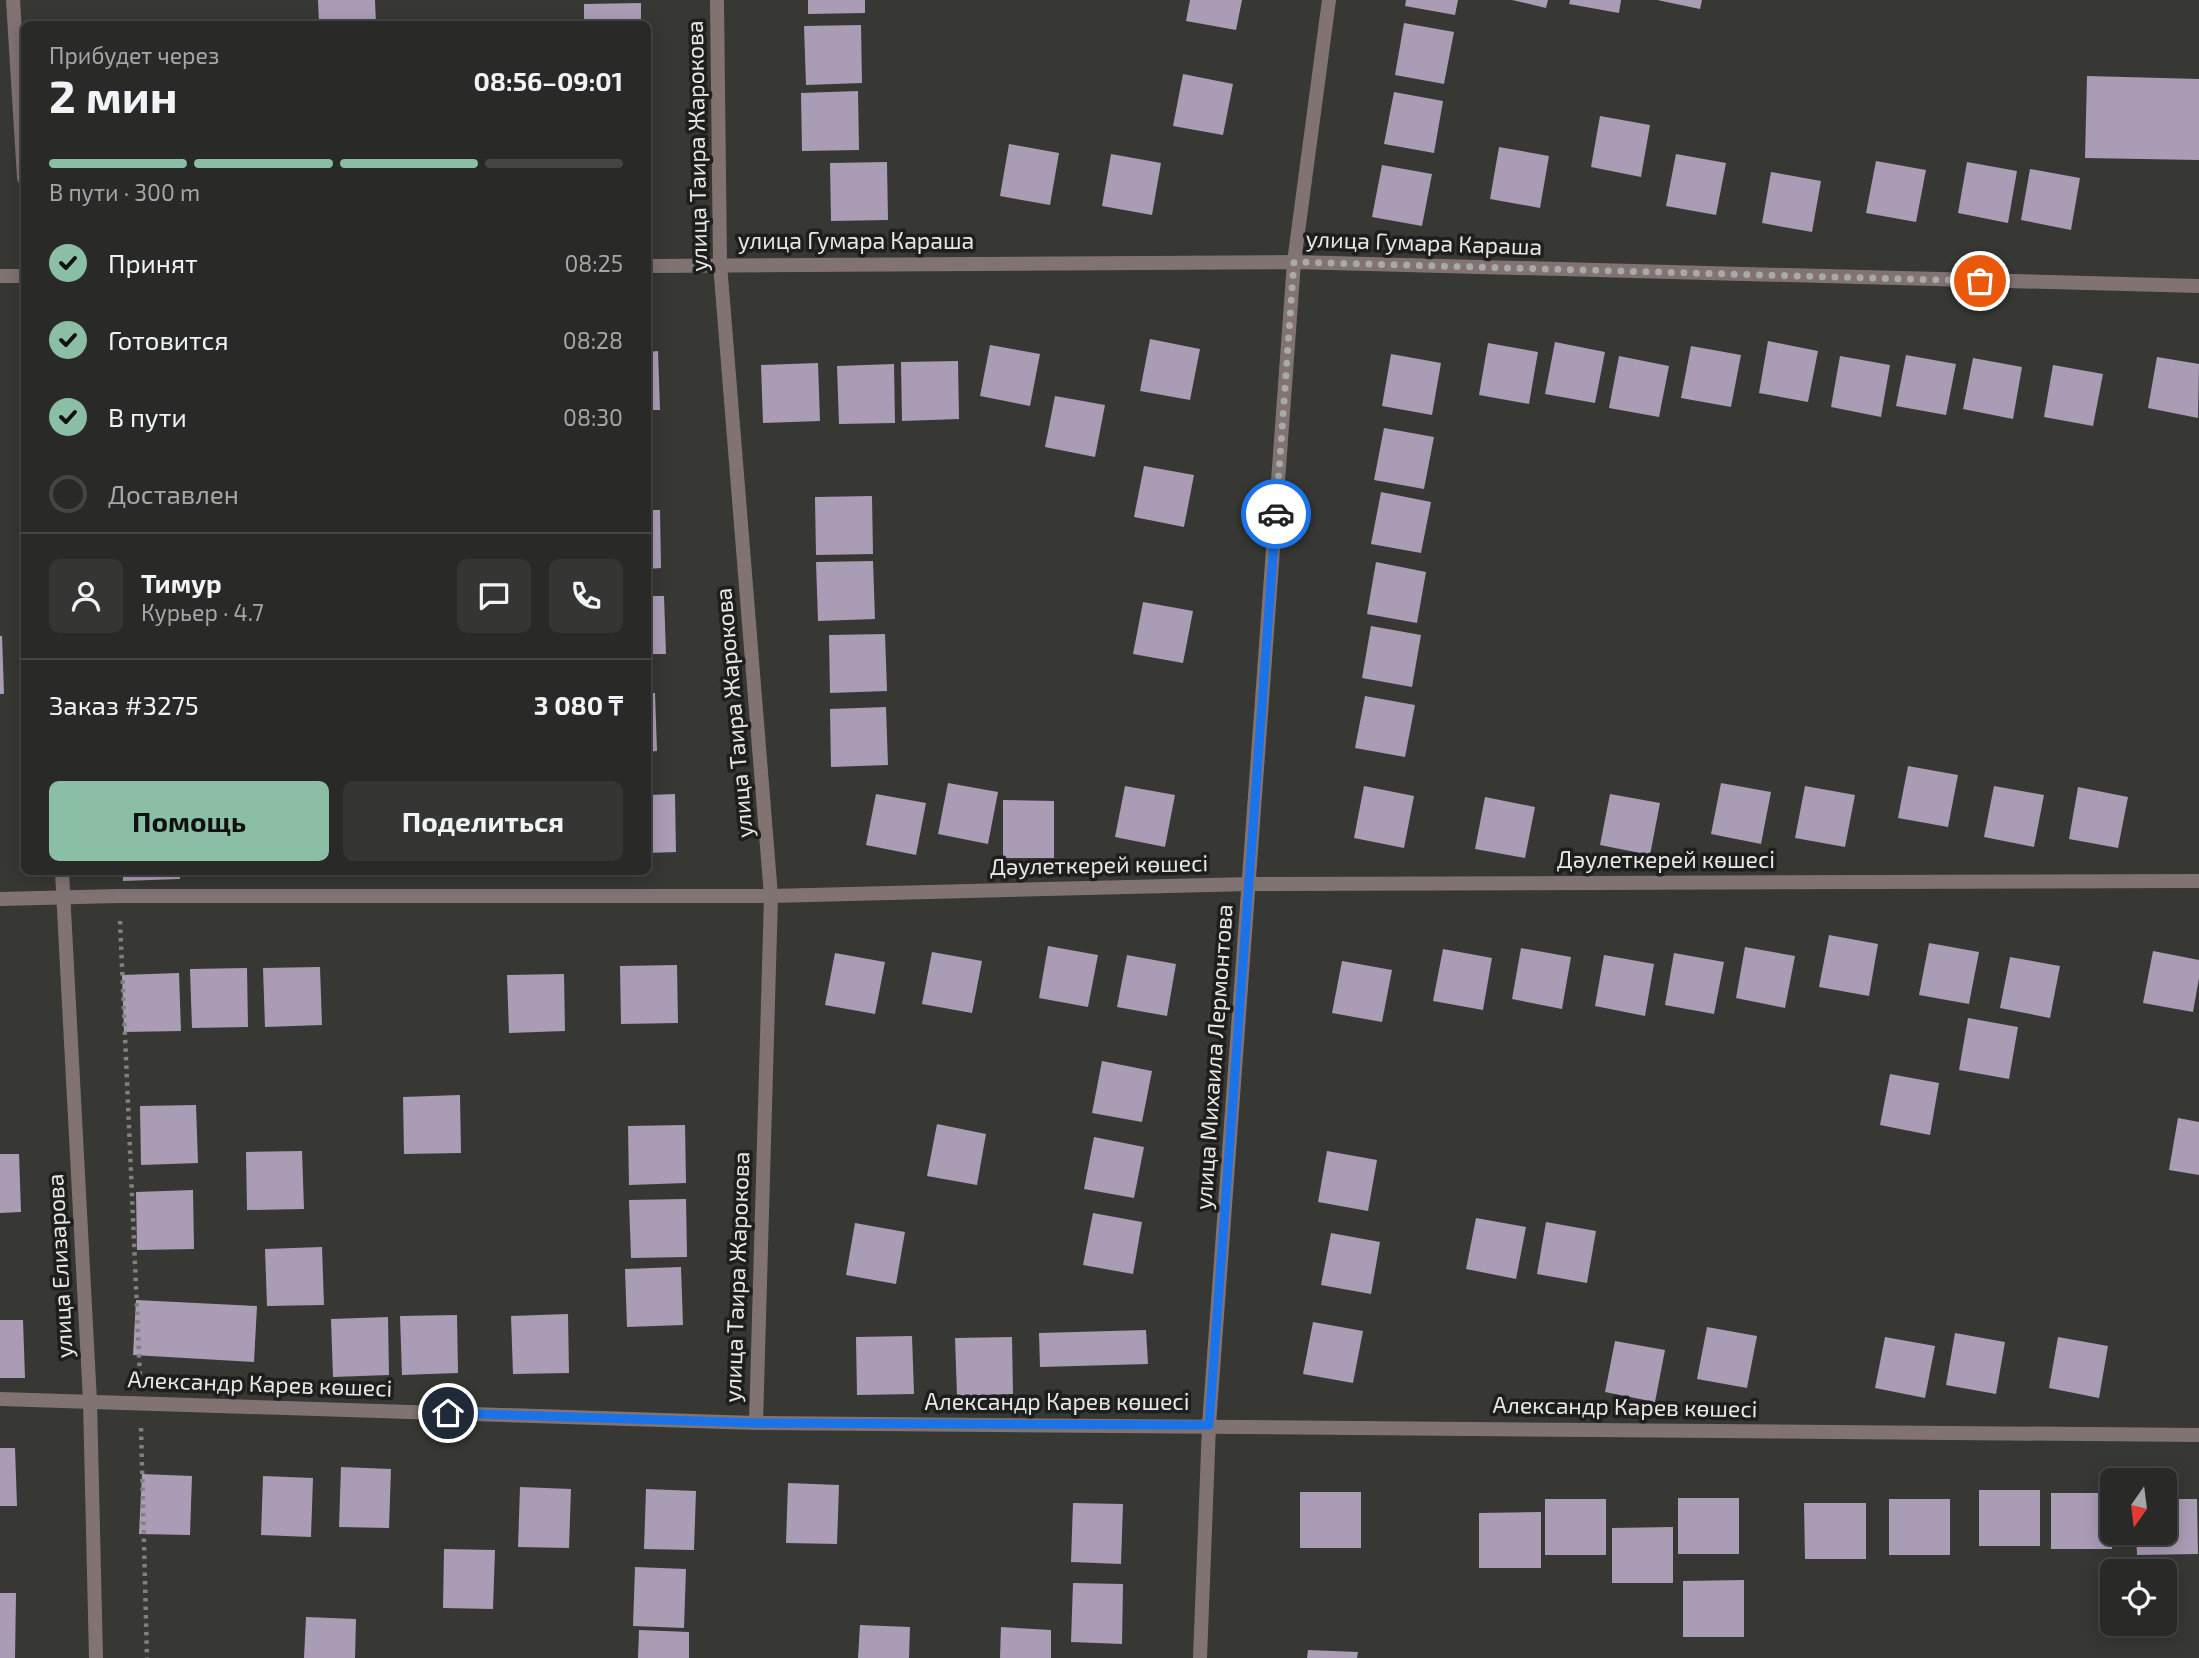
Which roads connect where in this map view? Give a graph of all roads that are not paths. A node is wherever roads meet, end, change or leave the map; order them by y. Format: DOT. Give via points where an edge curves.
graph roads {
  1 [pos="13,0"];
  2 [pos="717,0"];
  3 [pos="1329,0"];
  4 [pos="21,129"];
  5 [pos="1294,262"];
  6 [pos="720,264"];
  7 [pos="651,266"];
  8 [pos="0,276"];
  9 [pos="21,276"];
  10 [pos="2199,286"];
  11 [pos="62,875"];
  12 [pos="2199,881"];
  13 [pos="1250,884"];
  14 [pos="771,896"];
  15 [pos="63,897"];
  16 [pos="0,899"];
  17 [pos="0,1399"];
  18 [pos="90,1401"];
  19 [pos="756,1423"];
  20 [pos="1209,1425"];
  21 [pos="2199,1435"];
  22 [pos="96,1658"];
  23 [pos="1200,1658"];
  1 -- 4 [label="street"];
  2 -- 6 [label="street, улица Таира Жарокова"];
  3 -- 5 [label="street, улица Михаила Лермонтова"];
  5 -- 6 [label="street, улица Гумара Караша"];
  5 -- 10 [label="street, улица Гумара Караша"];
  5 -- 13 [label="street, улица Михаила Лермонтова"];
  6 -- 7 [label="street, улица Гумара Караша"];
  6 -- 14 [label="street, улица Таира Жарокова"];
  8 -- 9 [label="street"];
  11 -- 15 [label="street, улица Елизарова"];
  12 -- 13 [label="street, Дәулеткерей көшесі"];
  13 -- 14 [label="street, Дәулеткерей көшесі"];
  13 -- 20 [label="street, улица Михаила Лермонтова"];
  14 -- 15 [label="street, Дәулеткерей көшесі"];
  14 -- 19 [label="street, улица Таира Жарокова"];
  15 -- 16 [label="street, Дәулеткерей көшесі"];
  15 -- 18 [label="street, улица Елизарова"];
  17 -- 18 [label="street, Александр Карев көшесі"];
  18 -- 19 [label="street, Александр Карев көшесі"];
  18 -- 22 [label="street, улица Елизарова"];
  19 -- 20 [label="street, Александр Карев көшесі"];
  20 -- 21 [label="street, Александр Карев көшесі"];
  20 -- 23 [label="street, улица Михаила Лермонтова"];
}
